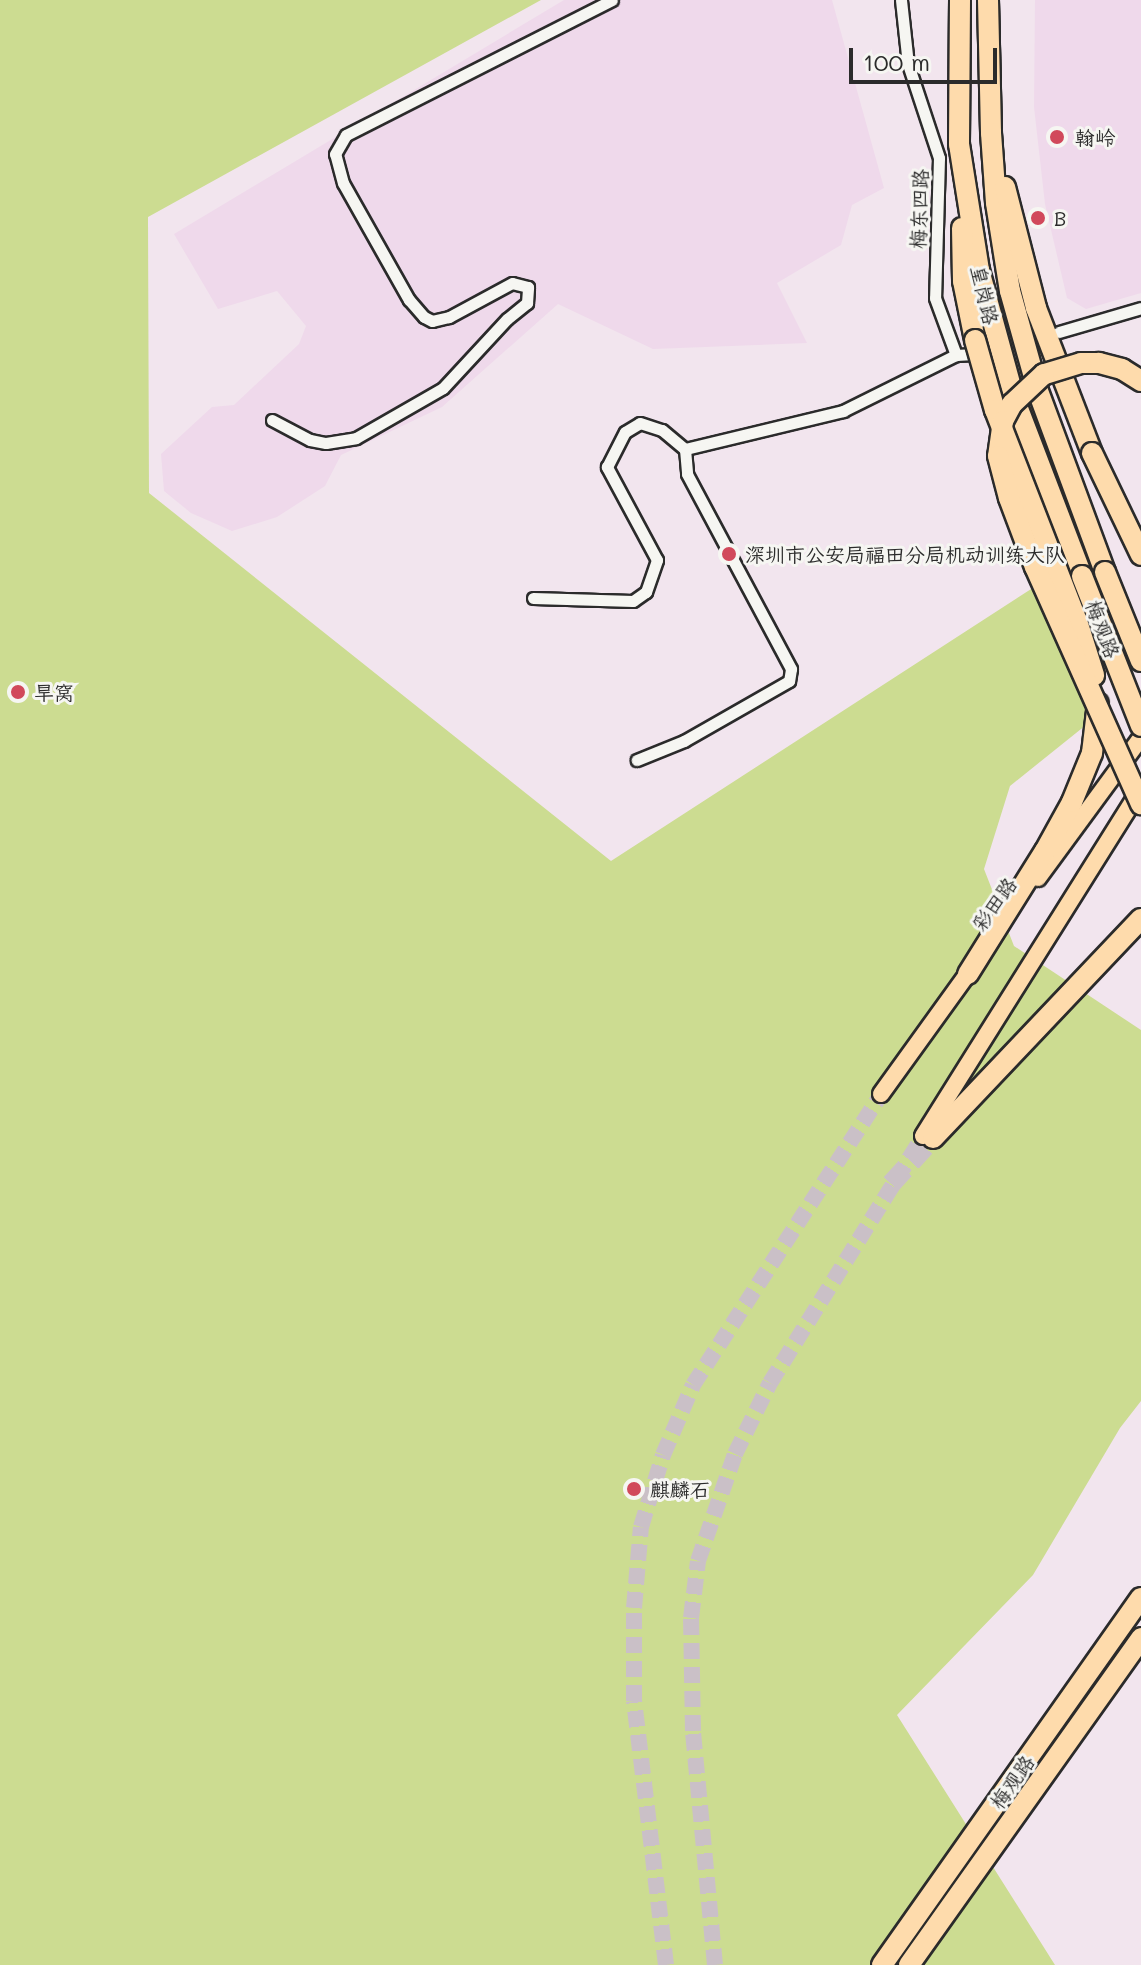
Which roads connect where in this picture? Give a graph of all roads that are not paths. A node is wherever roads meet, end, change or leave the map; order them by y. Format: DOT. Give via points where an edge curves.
graph roads {
  1 [pos="612,0"];
  2 [pos="901,0"];
  3 [pos="960,0"];
  4 [pos="988,0"];
  5 [pos="991,133"];
  6 [pos="959,144"];
  7 [pos="939,158"];
  8 [pos="963,180"];
  9 [pos="1141,308"];
  10 [pos="1059,332"];
  11 [pos="974,347"];
  12 [pos="956,355"];
  13 [pos="1141,381"];
  14 [pos="272,420"];
  15 [pos="685,449"];
  16 [pos="1141,555"];
  17 [pos="1105,572"];
  18 [pos="1082,576"];
  19 [pos="533,598"];
  20 [pos="1141,661"];
  21 [pos="1141,726"];
  22 [pos="1141,738"];
  23 [pos="637,760"];
  24 [pos="1141,788"];
  25 [pos="1141,804"];
  26 [pos="1141,919"];
  27 [pos="968,974"];
  28 [pos="881,1094"];
  29 [pos="928,1137"];
  30 [pos="1141,1598"];
  31 [pos="1141,1638"];
  32 [pos="882,1965"];
  33 [pos="909,1965"];
  1 -- 14 [label="street" via="346,135 335,154 343,183 409,300 424,317 449,317 512,283 528,287 527,303 443,388 356,438 310,440"];
  2 -- 7 [label="street, 梅东四路" via="908,64"];
  3 -- 6 [label="highway, 皇岗路"];
  4 -- 5 [label="highway, 皇岗路"];
  5 -- 16 [label="highway, bridge" via="1036,308 1092,453"];
  5 -- 17 [label="highway, 皇岗路" via="1010,291 1038,391"];
  6 -- 7 [label="street"];
  6 -- 8 [label="highway, 皇岗路"];
  7 -- 12 [label="street, 梅东四路" via="933,284"];
  8 -- 11 [label="highway" via="963,281"];
  8 -- 18 [label="highway, 皇岗路" via="992,326"];
  9 -- 10 [label="street"];
  11 -- 12 [label="street"];
  11 -- 27 [label="highway, bridge" via="1077,621 1094,675 1098,727 1083,779"];
  12 -- 15 [label="street" via="843,411"];
  13 -- 25 [label="highway, bridge" via="1099,363 1044,374 1012,404 1003,421 998,456 1035,567"];
  15 -- 19 [label="street" via="662,430 640,423 625,432 607,467 657,560 646,592 633,601"];
  15 -- 23 [label="street" via="687,474 791,669 789,681 684,741"];
  17 -- 20 [label="highway, 梅观路, bridge"];
  18 -- 21 [label="highway, 梅观路, bridge"];
  22 -- 27 [label="main road, 彩田路"];
  24 -- 29 [label="main road"];
  26 -- 29 [label="highway"];
  27 -- 28 [label="main road, 彩田路"];
  30 -- 32 [label="highway, 梅观路"];
  31 -- 33 [label="highway, 梅观路"];
}
